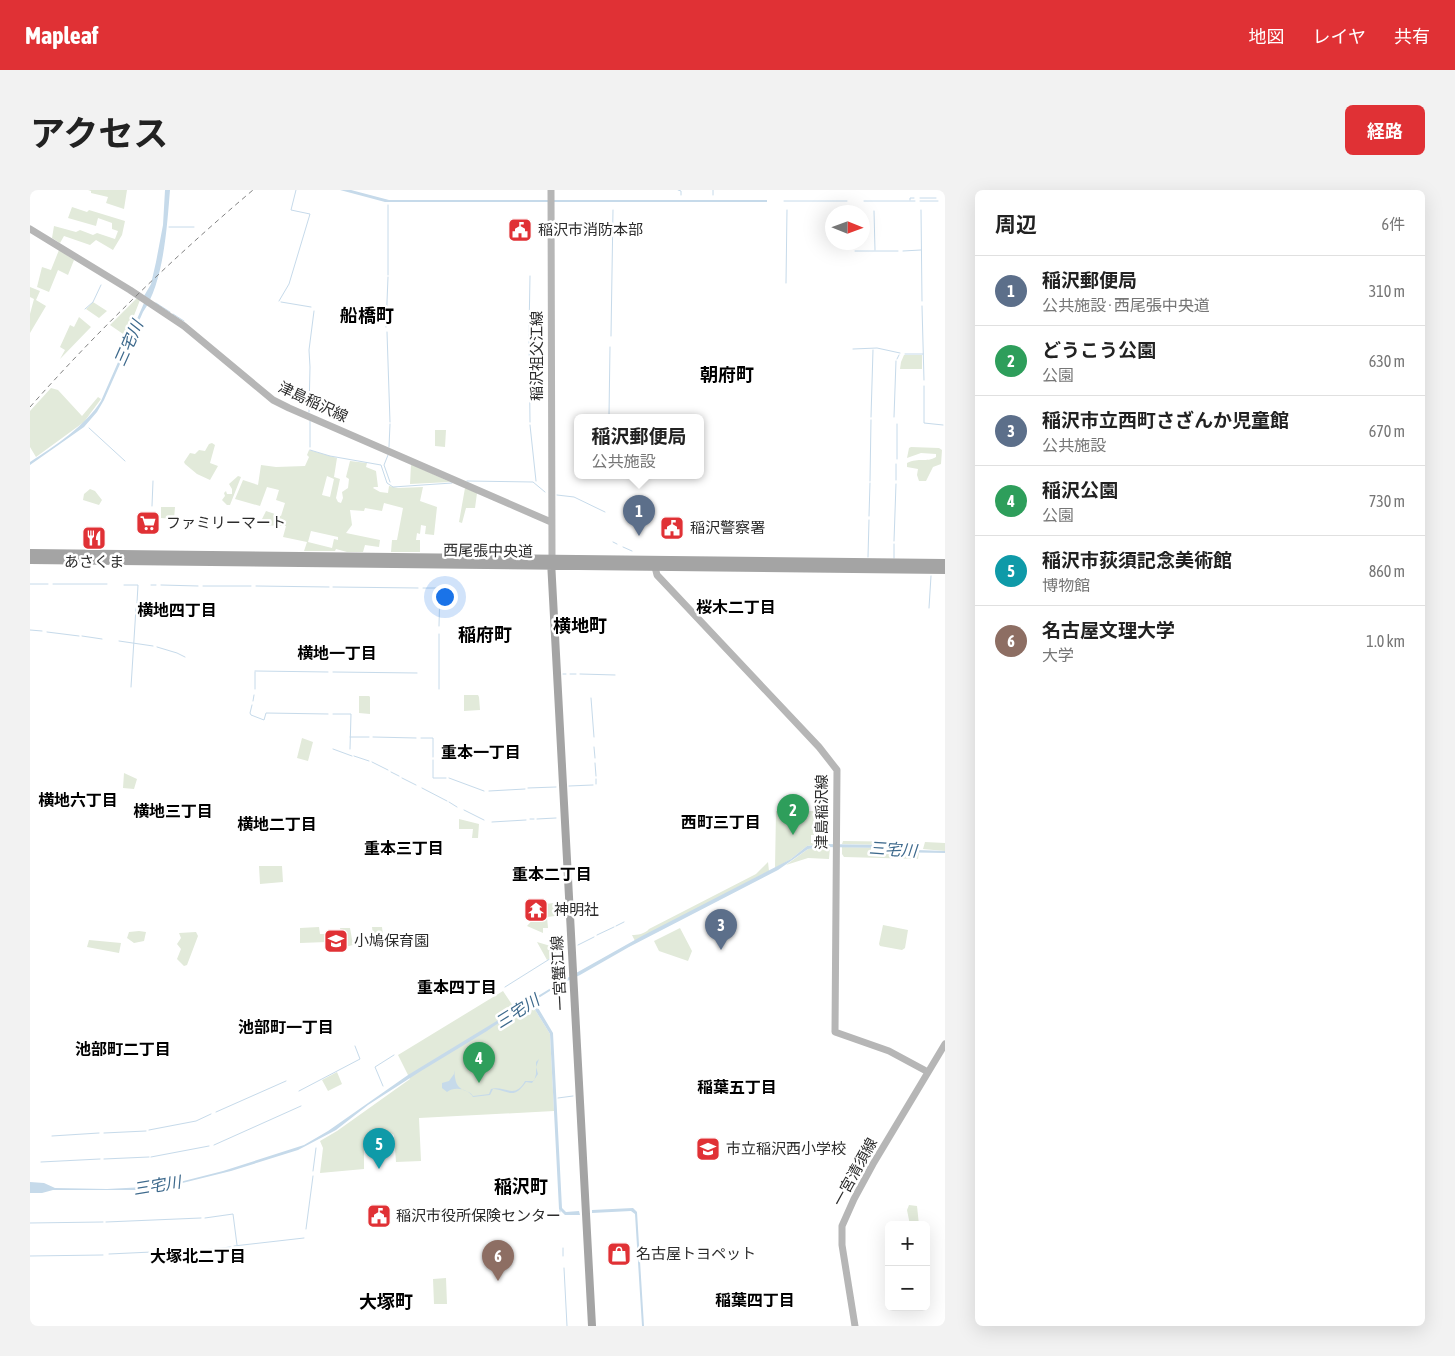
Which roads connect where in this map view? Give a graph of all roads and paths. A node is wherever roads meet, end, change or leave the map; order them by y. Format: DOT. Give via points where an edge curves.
graph roads {
  1 [pos="552,197"];
  2 [pos="30,229"];
  3 [pos="551,522"];
  4 [pos="30,553"];
  5 [pos="30,560"];
  6 [pos="551,562"];
  7 [pos="654,564"];
  8 [pos="945,564"];
  9 [pos="945,570"];
  10 [pos="945,1044"];
  11 [pos="928,1072"];
  12 [pos="592,1326"];
  13 [pos="856,1326"];
  1 -- 3 [label="main road, 稲沢祖父江線"];
  2 -- 3 [label="main road, 津島稲沢線" via="184,326 281,404"];
  3 -- 6 [label="main road"];
  4 -- 6 [label="main road, 西尾張中央道"];
  5 -- 6 [label="main road, 西尾張中央道"];
  6 -- 7 [label="main road, 西尾張中央道"];
  6 -- 12 [label="main road, 一宮蟹江線"];
  7 -- 8 [label="main road, 西尾張中央道"];
  7 -- 9 [label="main road, 西尾張中央道"];
  7 -- 11 [label="main road, 津島稲沢線" via="657,575 837,770 835,1032 889,1052"];
  10 -- 11 [label="main road, 一宮清須線"];
  11 -- 13 [label="main road, 一宮清須線" via="873,1164 842,1226"];
}
